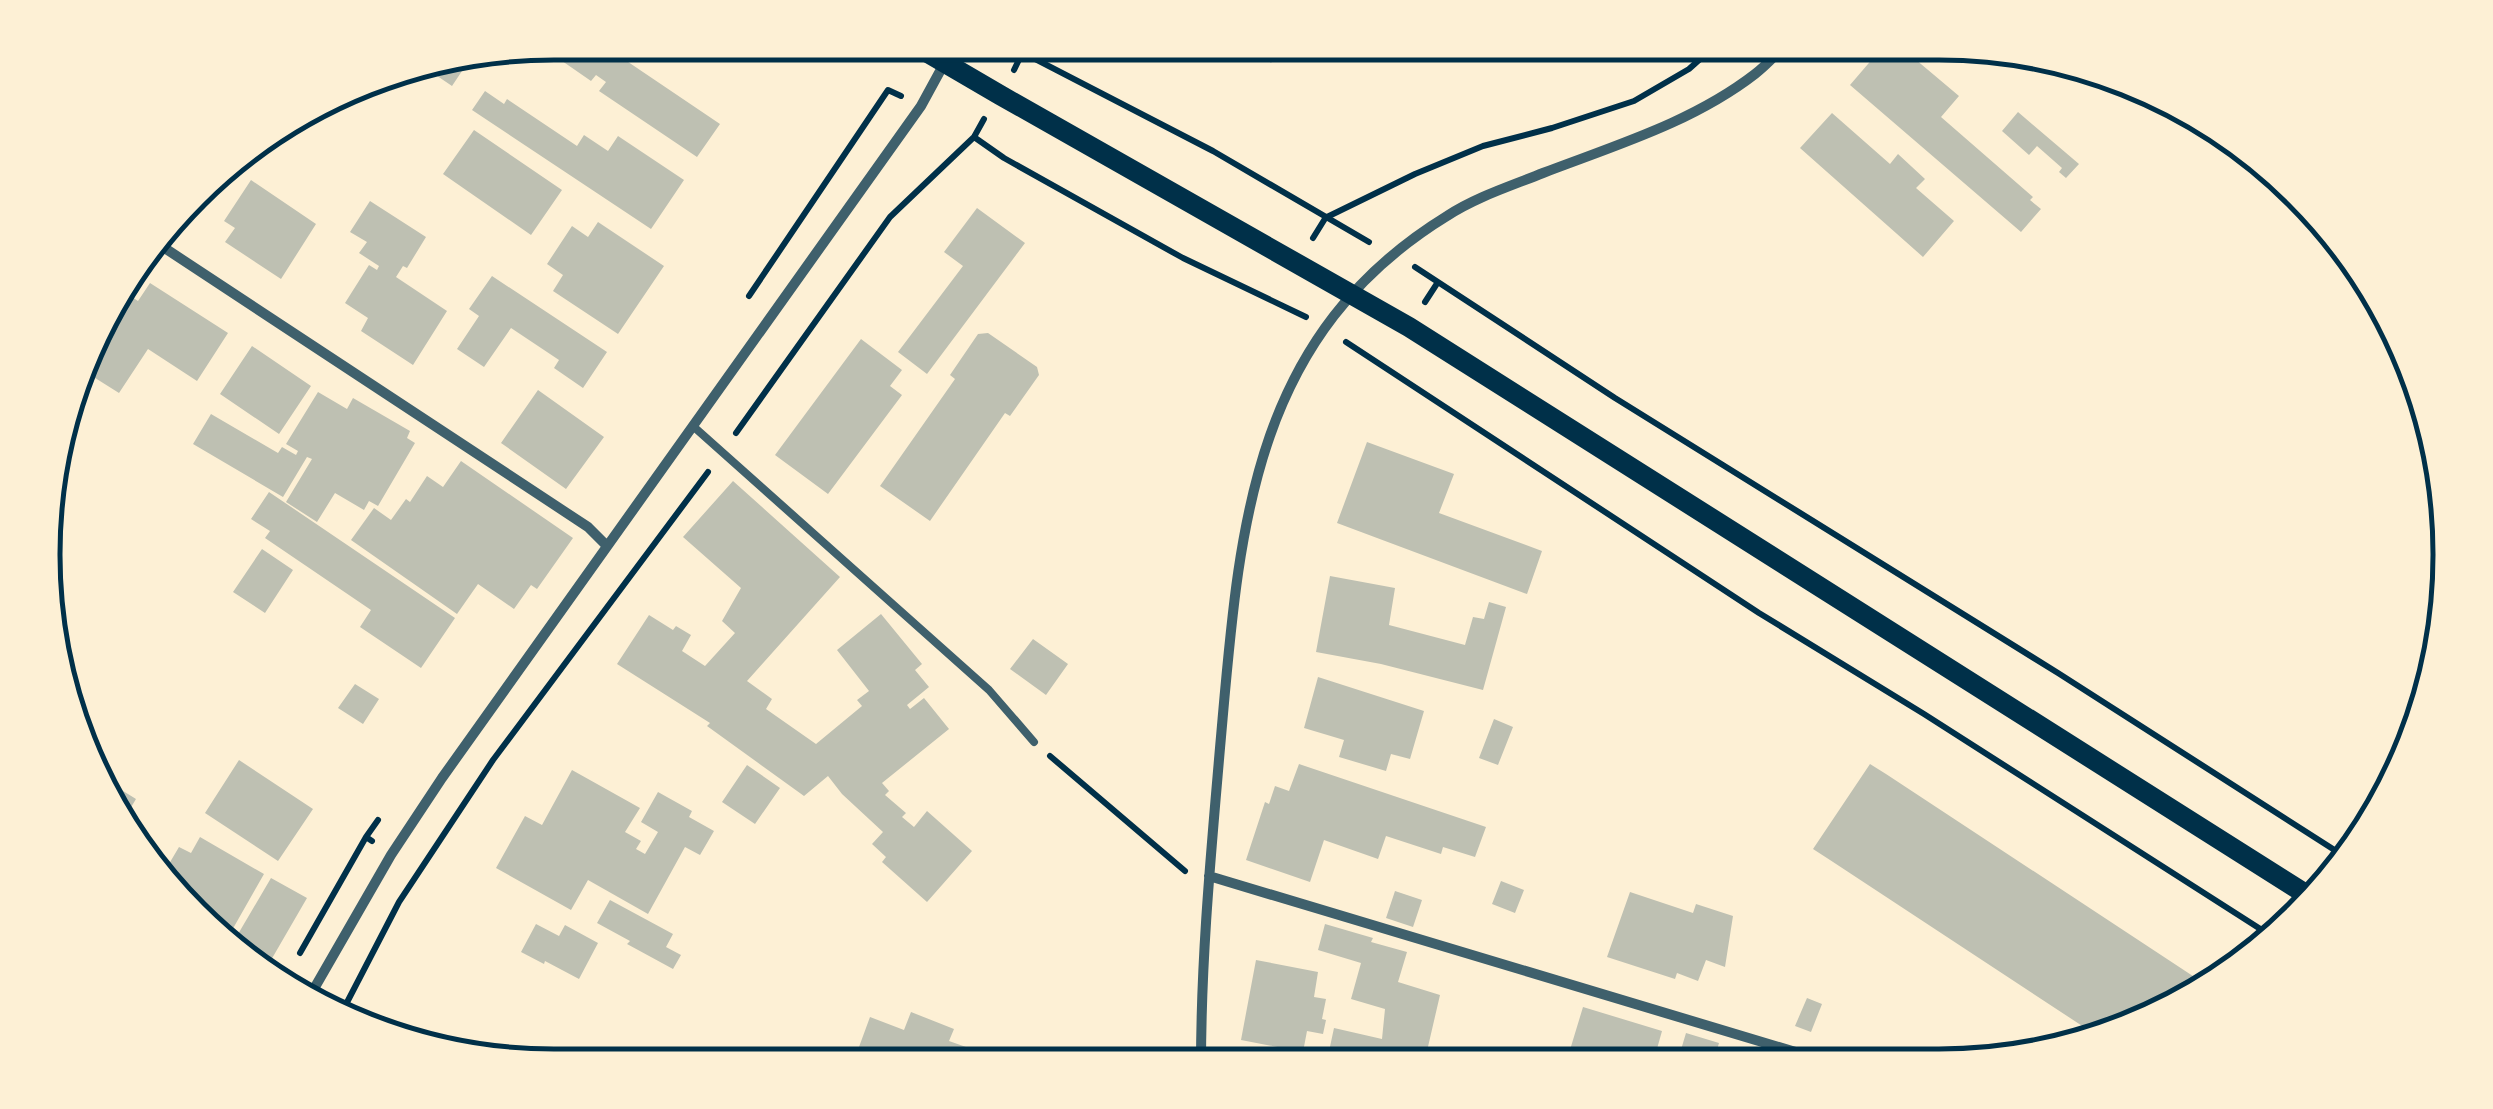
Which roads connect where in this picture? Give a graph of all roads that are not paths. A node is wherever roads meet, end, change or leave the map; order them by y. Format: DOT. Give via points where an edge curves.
graph roads {
  1 [pos="942,60"];
  2 [pos="1769,60"];
  3 [pos="945,62"];
  4 [pos="166,249"];
  5 [pos="1351,292"];
  6 [pos="694,427"];
  7 [pos="607,546"];
  8 [pos="1034,742"];
  9 [pos="1209,876"];
  10 [pos="2301,891"];
  11 [pos="315,987"];
  12 [pos="1201,1049"];
  13 [pos="1788,1049"];
  1 -- 3 [label="main road"];
  2 -- 5 [label="street" via="1711,103 1651,132 1452,212"];
  3 -- 5 [label="main road"];
  3 -- 6 [label="street" via="921,106"];
  4 -- 7 [label="street"];
  5 -- 9 [label="street" via="1296,372 1260,465 1232,613"];
  5 -- 10 [label="main road"];
  6 -- 7 [label="street"];
  6 -- 8 [label="lane" via="989,690"];
  7 -- 11 [label="street" via="411,824"];
  9 -- 12 [label="street"];
  9 -- 13 [label="street"];
}
